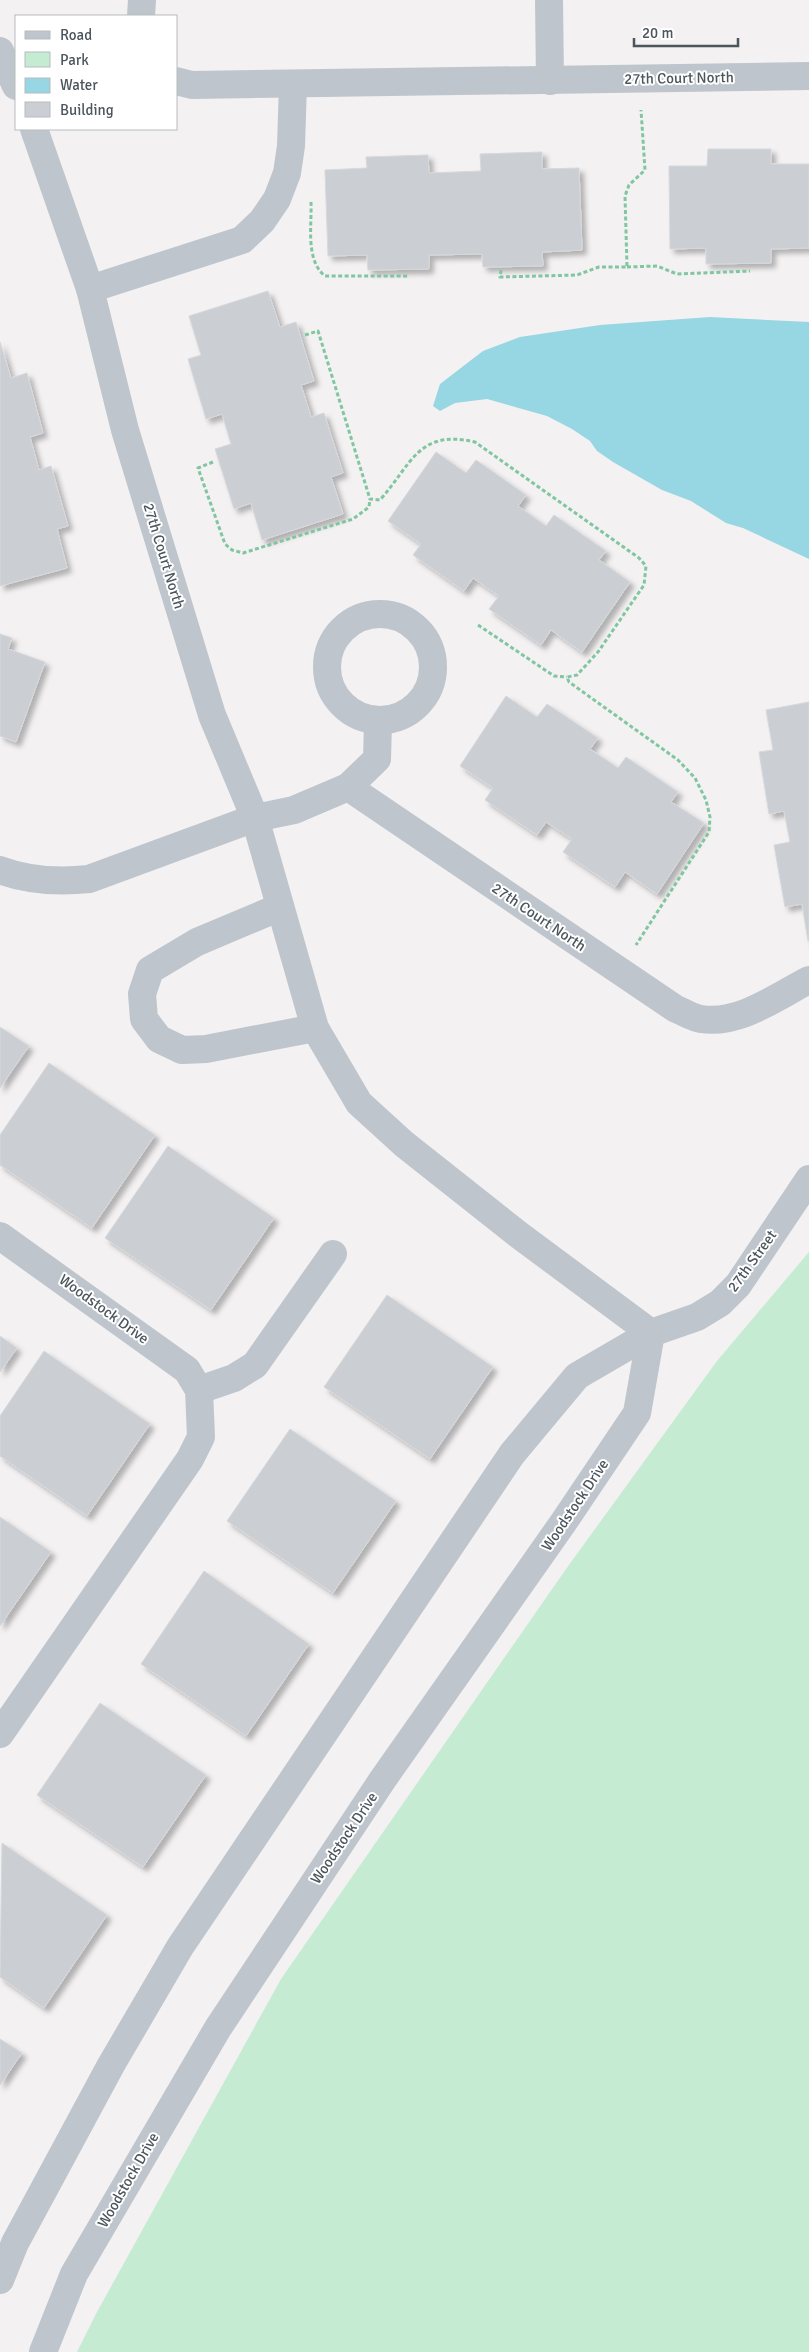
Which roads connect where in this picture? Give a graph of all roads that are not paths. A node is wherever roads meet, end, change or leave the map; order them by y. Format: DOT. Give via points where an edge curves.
graph roads {
  1 [pos="142,0"];
  2 [pos="550,0"];
  3 [pos="141,15"];
  4 [pos="0,51"];
  5 [pos="809,76"];
  6 [pos="550,81"];
  7 [pos="178,82"];
  8 [pos="15,84"];
  9 [pos="293,84"];
  10 [pos="34,130"];
  11 [pos="90,289"];
  12 [pos="378,722"];
  13 [pos="348,787"];
  14 [pos="255,818"];
  15 [pos="0,870"];
  16 [pos="280,907"];
  17 [pos="809,980"];
  18 [pos="314,1028"];
  19 [pos="809,1179"];
  20 [pos="0,1236"];
  21 [pos="333,1254"];
  22 [pos="651,1333"];
  23 [pos="199,1390"];
  24 [pos="0,1734"];
  25 [pos="0,2280"];
  26 [pos="43,2352"];
  1 -- 3 [label="street"];
  2 -- 6 [label="street"];
  4 -- 8 [label="street"];
  5 -- 6 [label="street, 27th Court North"];
  6 -- 9 [label="street, 27th Court North"];
  7 -- 9 [label="street, 27th Court North" via="192,85"];
  9 -- 11 [label="street" via="287,173 277,199 262,221 242,240"];
  10 -- 11 [label="street, 27th Court North"];
  11 -- 14 [label="street, 27th Court North" via="125,430 212,715"];
  12 -- 13 [label="street" via="377,758"];
  13 -- 14 [label="street" via="294,810"];
  13 -- 17 [label="street, 27th Court North" via="676,1009 699,1019 725,1020"];
  14 -- 15 [label="street" via="89,879 61,882 16,876"];
  14 -- 16 [label="street, 27th Court North"];
  16 -- 18 [label="street, 27th Court North" via="304,983"];
  16 -- 18 [label="street" via="197,942 150,970 142,994 144,1019 159,1039 182,1050"];
  18 -- 22 [label="street, 27th Court North" via="359,1103 404,1144"];
  19 -- 22 [label="street, 27th Street" via="738,1284 720,1303 697,1317"];
  20 -- 23 [label="street, Woodstock Drive" via="187,1370"];
  21 -- 23 [label="street" via="255,1365 234,1378"];
  22 -- 25 [label="street" via="577,1376 512,1454 180,1948 106,2073 15,2243"];
  22 -- 26 [label="street, Woodstock Drive" via="637,1413 383,1779 218,2028 74,2274"];
  23 -- 24 [label="street" via="201,1437 190,1459"];
}
